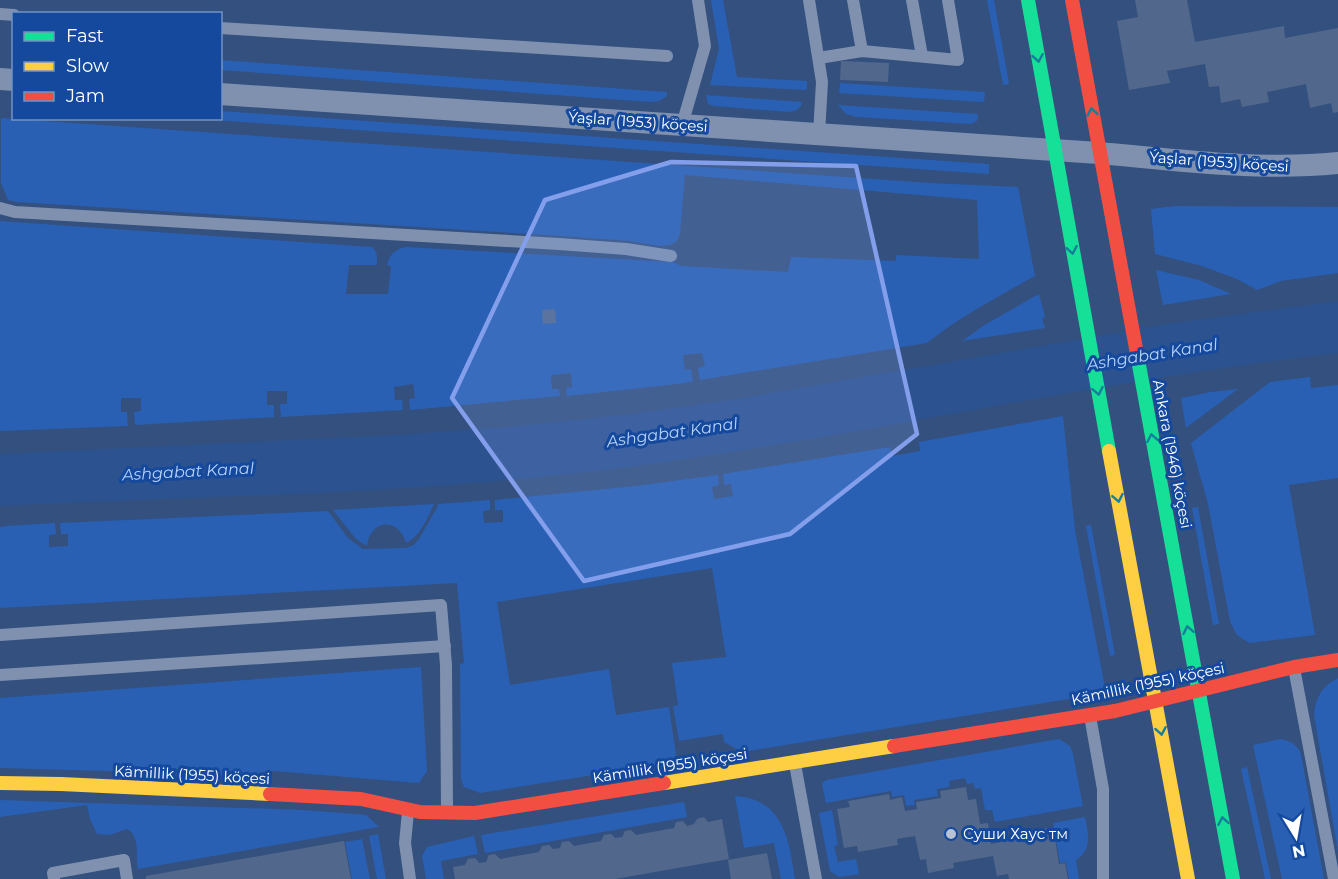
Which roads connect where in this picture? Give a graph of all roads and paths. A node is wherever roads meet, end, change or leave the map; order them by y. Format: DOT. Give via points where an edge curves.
graph roads {
  1 [pos="698,0"];
  2 [pos="808,0"];
  3 [pos="853,0"];
  4 [pos="912,0"];
  5 [pos="948,0"];
  6 [pos="1028,0"];
  7 [pos="1072,0"];
  8 [pos="222,28"];
  9 [pos="862,51"];
  10 [pos="667,56"];
  11 [pos="922,56"];
  12 [pos="819,58"];
  13 [pos="222,94"];
  14 [pos="682,125"];
  15 [pos="819,134"];
  16 [pos="1055,150"];
  17 [pos="1099,153"];
  18 [pos="1338,163"];
  19 [pos="0,208"];
  20 [pos="671,256"];
  21 [pos="0,635"];
  22 [pos="445,646"];
  23 [pos="1338,660"];
  24 [pos="1294,667"];
  25 [pos="0,675"];
  26 [pos="1200,691"];
  27 [pos="1156,701"];
  28 [pos="1090,715"];
  29 [pos="795,763"];
  30 [pos="0,783"];
  31 [pos="409,810"];
  32 [pos="447,814"];
  33 [pos="54,879"];
  34 [pos="127,879"];
  35 [pos="410,879"];
  36 [pos="816,879"];
  37 [pos="1103,879"];
  38 [pos="1188,879"];
  39 [pos="1233,879"];
  40 [pos="1334,879"];
  1 -- 14 [label="lane" via="705,46"];
  2 -- 12 [label="lane"];
  3 -- 9 [label="lane"];
  4 -- 11 [label="lane"];
  5 -- 11 [label="lane" via="958,60"];
  6 -- 16 [label="main road, one-way"];
  17 -- 7 [label="main road, Ankara (1946) köçesi, one-way"];
  8 -- 10 [label="lane"];
  9 -- 11 [label="lane"];
  9 -- 12 [label="lane"];
  12 -- 15 [label="lane"];
  13 -- 14 [label="street, Ýaşlar (1953) köçesi"];
  14 -- 15 [label="street, Ýaşlar (1953) köçesi"];
  15 -- 16 [label="street, Ýaşlar (1953) köçesi"];
  16 -- 17 [label="street, Ýaşlar (1953) köçesi"];
  16 -- 27 [label="main road, one-way"];
  17 -- 18 [label="street, Ýaşlar (1953) köçesi" via="1204,163"];
  26 -- 17 [label="main road, Ankara (1946) köçesi, one-way"];
  19 -- 20 [label="lane" via="15,212 548,243"];
  21 -- 22 [label="lane" via="441,605"];
  22 -- 25 [label="lane"];
  22 -- 32 [label="lane"];
  23 -- 24 [label="main road, Kämillik (1955) köçesi"];
  24 -- 26 [label="main road, Kämillik (1955) köçesi"];
  24 -- 40 [label="lane"];
  26 -- 27 [label="main road, Kämillik (1955) köçesi"];
  39 -- 26 [label="main road, Ankara (1946) köçesi, one-way"];
  27 -- 28 [label="main road, Kämillik (1955) köçesi"];
  27 -- 38 [label="main road, one-way"];
  28 -- 29 [label="main road, Kämillik (1955) köçesi"];
  28 -- 37 [label="lane" via="1103,789"];
  29 -- 32 [label="main road, Kämillik (1955) köçesi" via="509,809"];
  29 -- 36 [label="lane"];
  30 -- 31 [label="main road, Kämillik (1955) köçesi" via="361,800"];
  31 -- 32 [label="main road, Kämillik (1955) köçesi"];
  31 -- 35 [label="lane" via="405,843"];
  33 -- 34 [label="lane" via="52,873 124,860"];
}
